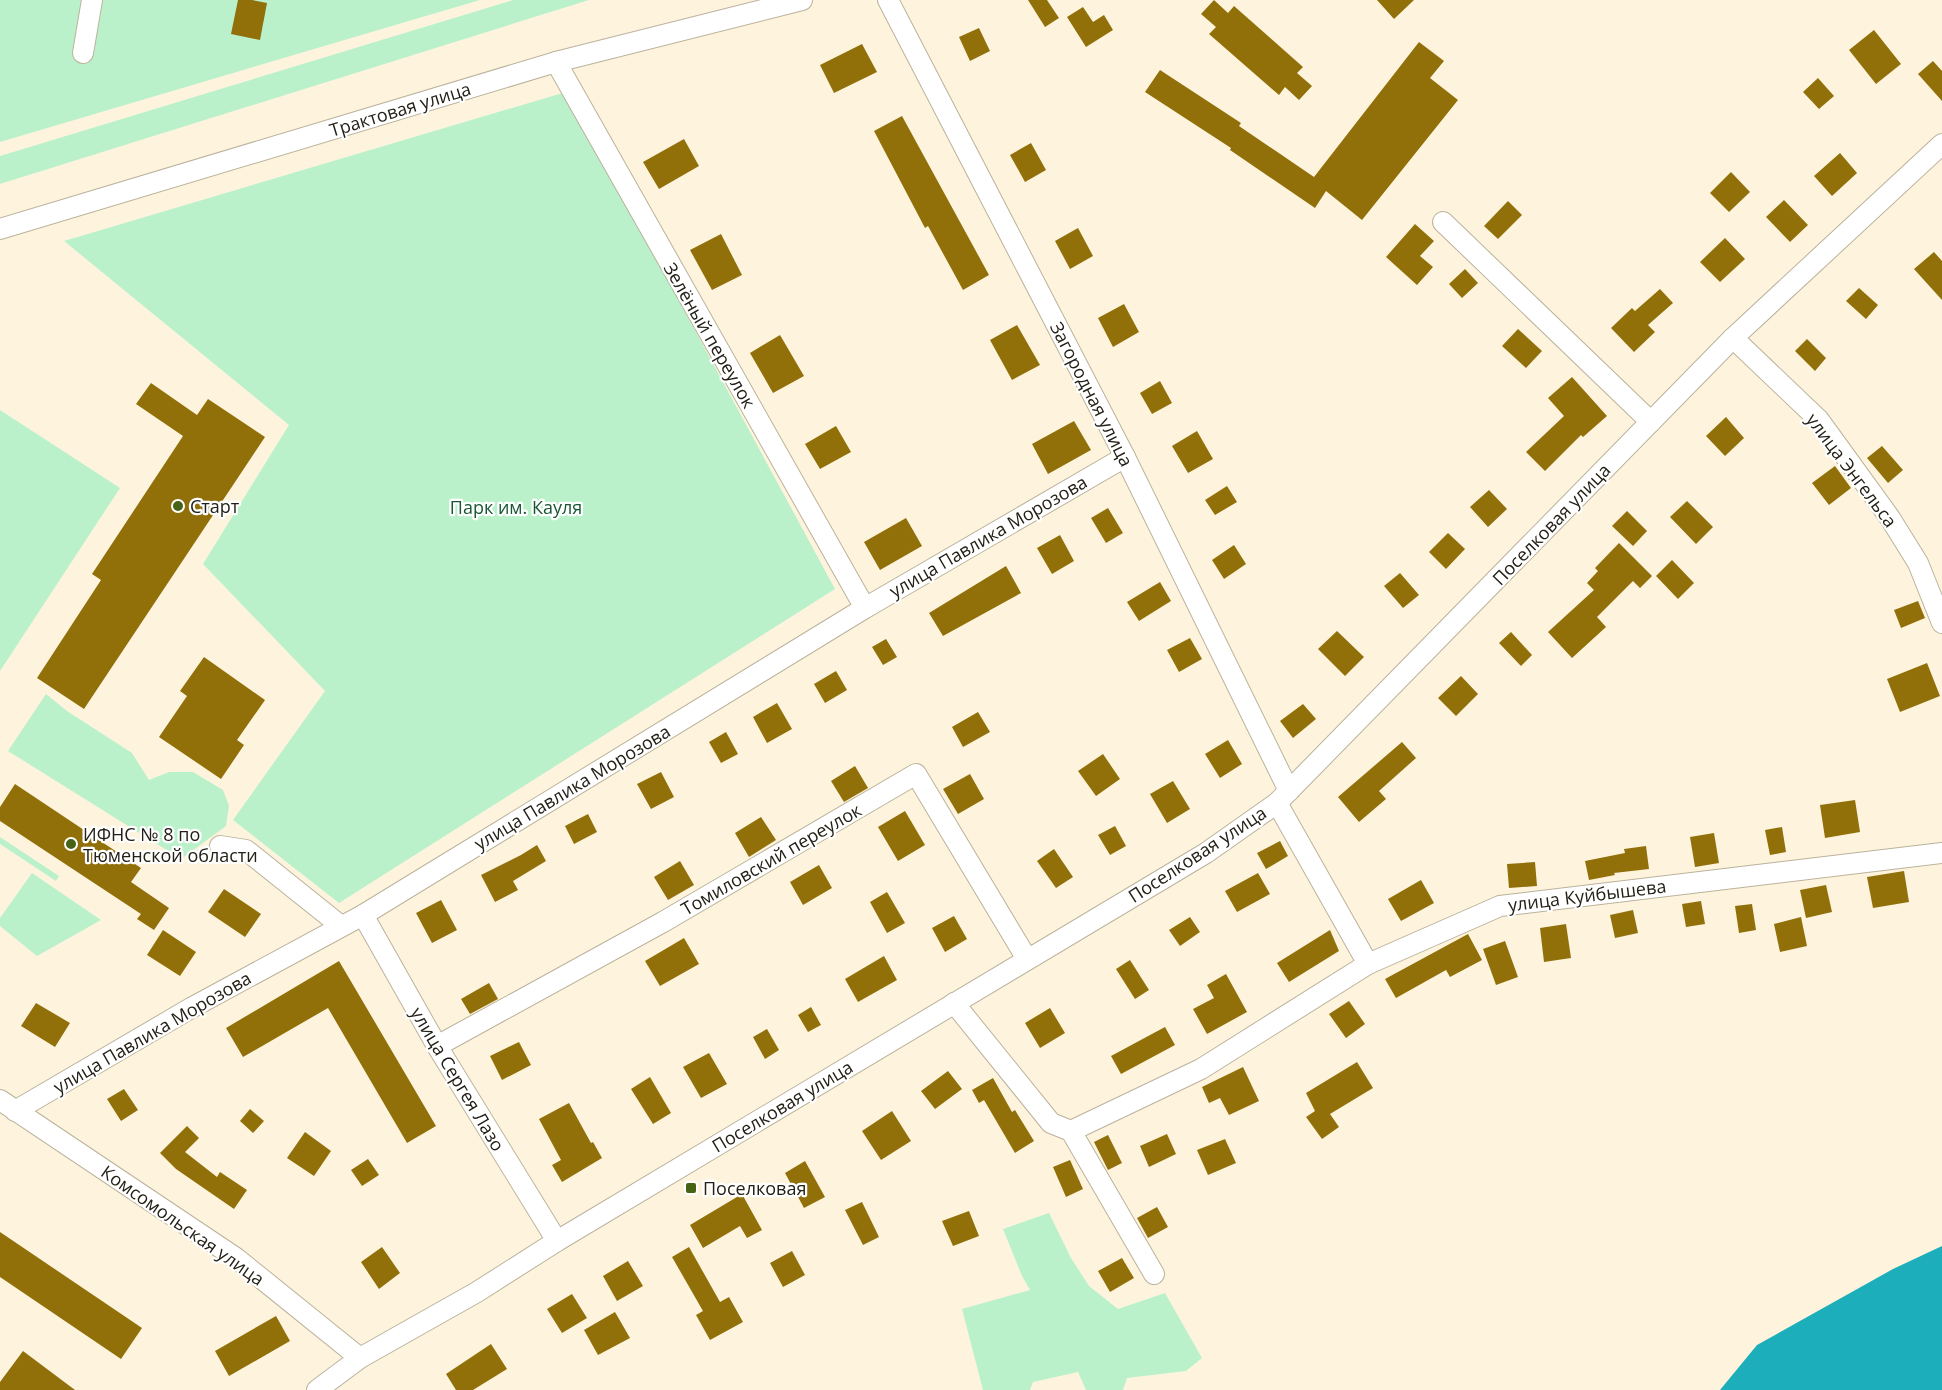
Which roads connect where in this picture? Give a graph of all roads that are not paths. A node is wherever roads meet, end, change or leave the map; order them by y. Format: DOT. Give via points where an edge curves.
graph roads {
  1 [pos="92,0"];
  2 [pos="802,0"];
  3 [pos="888,0"];
  4 [pos="82,53"];
  5 [pos="556,62"];
  6 [pos="1942,144"];
  7 [pos="1443,222"];
  8 [pos="0,229"];
  9 [pos="1733,338"];
  10 [pos="1651,422"];
  11 [pos="1125,457"];
  12 [pos="865,608"];
  13 [pos="1942,623"];
  14 [pos="1283,797"];
  15 [pos="220,846"];
  16 [pos="1942,853"];
  17 [pos="363,915"];
  18 [pos="341,926"];
  19 [pos="1027,959"];
  20 [pos="1368,964"];
  21 [pos="954,1003"];
  22 [pos="437,1046"];
  23 [pos="8,1105"];
  24 [pos="1071,1131"];
  25 [pos="557,1241"];
  26 [pos="1154,1274"];
  27 [pos="360,1358"];
  28 [pos="317,1390"];
  1 -- 4 [label="street"];
  2 -- 5 [label="street, Трактовая улица"];
  3 -- 11 [label="street, Загородная улица"];
  5 -- 8 [label="street, Трактовая улица"];
  5 -- 12 [label="street, Зелёный переулок"];
  6 -- 9 [label="street, Поселковая улица"];
  7 -- 10 [label="street"];
  9 -- 10 [label="street, Поселковая улица"];
  9 -- 13 [label="street, улица Энгельса" via="1819,420 1918,563"];
  10 -- 14 [label="street, Поселковая улица"];
  11 -- 12 [label="street, улица Павлика Морозова"];
  11 -- 14 [label="street, Загородная улица"];
  12 -- 17 [label="street, улица Павлика Морозова"];
  14 -- 19 [label="street, Поселковая улица" via="1206,853"];
  14 -- 20 [label="street, Загородная улица"];
  15 -- 18 [label="street" via="246,850"];
  16 -- 20 [label="street, улица Куйбышева" via="1500,906"];
  17 -- 18 [label="street, улица Павлика Морозова"];
  17 -- 22 [label="street, улица Сергея Лазо"];
  18 -- 23 [label="street, улица Павлика Морозова"];
  19 -- 21 [label="street, Поселковая улица"];
  19 -- 22 [label="street, Томиловский переулок" via="916,774 663,922"];
  20 -- 24 [label="street, улица Куйбышева" via="1201,1069"];
  21 -- 24 [label="street" via="1051,1123"];
  21 -- 25 [label="street, Поселковая улица"];
  22 -- 25 [label="street, улица Сергея Лазо"];
  23 -- 27 [label="street, Комсомольская улица" via="236,1258"];
  24 -- 26 [label="street"];
  25 -- 27 [label="street, Поселковая улица"];
  27 -- 28 [label="street, Поселковая улица"];
}
